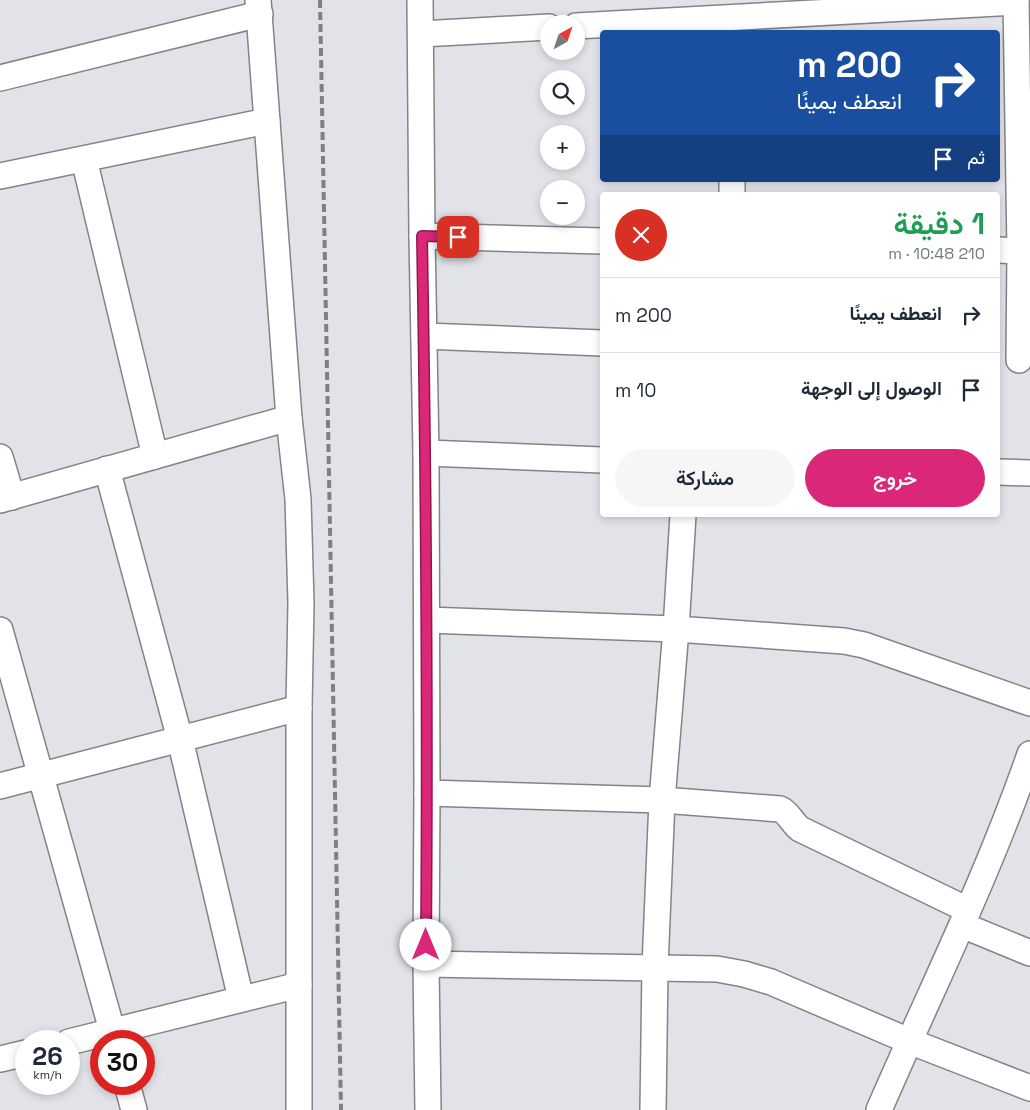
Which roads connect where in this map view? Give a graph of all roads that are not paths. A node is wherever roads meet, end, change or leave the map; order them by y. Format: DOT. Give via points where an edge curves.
graph roads {
  1 [pos="420,0"];
  2 [pos="1016,1"];
  3 [pos="259,7"];
  4 [pos="728,25"];
  5 [pos="585,26"];
  6 [pos="540,27"];
  7 [pos="421,34"];
  8 [pos="0,78"];
  9 [pos="267,121"];
  10 [pos="84,159"];
  11 [pos="0,176"];
  12 [pos="422,236"];
  13 [pos="600,241"];
  14 [pos="1009,251"];
  15 [pos="424,336"];
  16 [pos="600,343"];
  17 [pos="1015,359"];
  18 [pos="289,418"];
  19 [pos="426,453"];
  20 [pos="155,456"];
  21 [pos="0,457"];
  22 [pos="600,460"];
  23 [pos="107,469"];
  24 [pos="1000,472"];
  25 [pos="1030,473"];
  26 [pos="6,498"];
  27 [pos="683,517"];
  28 [pos="426,620"];
  29 [pos="676,629"];
  30 [pos="0,630"];
  31 [pos="1030,703"];
  32 [pos="300,708"];
  33 [pos="180,738"];
  34 [pos="1030,754"];
  35 [pos="40,775"];
  36 [pos="0,786"];
  37 [pos="427,794"];
  38 [pos="662,800"];
  39 [pos="1022,803"];
  40 [pos="965,918"];
  41 [pos="1030,953"];
  42 [pos="426,964"];
  43 [pos="654,967"];
  44 [pos="299,985"];
  45 [pos="241,999"];
  46 [pos="112,1030"];
  47 [pos="137,1030"];
  48 [pos="909,1041"];
  49 [pos="15,1055"];
  50 [pos="0,1059"];
  51 [pos="1030,1088"];
  52 [pos="130,1095"];
  53 [pos="134,1110"];
  54 [pos="299,1110"];
  55 [pos="428,1110"];
  56 [pos="653,1110"];
  57 [pos="879,1110"];
  1 -- 7 [label="street"];
  2 -- 4 [label="street"];
  2 -- 14 [label="street"];
  3 -- 8 [label="street"];
  3 -- 9 [label="street"];
  4 -- 5 [label="street"];
  6 -- 7 [label="street"];
  7 -- 12 [label="street"];
  9 -- 10 [label="street"];
  9 -- 18 [label="street"];
  10 -- 11 [label="street"];
  10 -- 20 [label="street"];
  12 -- 13 [label="street"];
  12 -- 15 [label="street"];
  14 -- 17 [label="street"];
  15 -- 16 [label="street"];
  15 -- 19 [label="street"];
  18 -- 20 [label="street"];
  18 -- 32 [label="street" via="298,499"];
  19 -- 22 [label="street"];
  19 -- 28 [label="street"];
  20 -- 23 [label="street"];
  21 -- 26 [label="street"];
  23 -- 26 [label="street"];
  23 -- 33 [label="street"];
  24 -- 25 [label="street"];
  27 -- 29 [label="street"];
  28 -- 29 [label="street"];
  28 -- 37 [label="street"];
  29 -- 31 [label="street" via="864,645"];
  29 -- 38 [label="street"];
  30 -- 35 [label="street"];
  32 -- 33 [label="street"];
  32 -- 44 [label="street"];
  33 -- 35 [label="street"];
  33 -- 45 [label="street"];
  34 -- 39 [label="street"];
  35 -- 36 [label="street"];
  35 -- 46 [label="street"];
  37 -- 38 [label="street"];
  37 -- 42 [label="street"];
  38 -- 40 [label="street" via="780,809 800,829"];
  38 -- 43 [label="street"];
  39 -- 40 [label="street"];
  40 -- 41 [label="street"];
  40 -- 48 [label="street"];
  42 -- 43 [label="street"];
  42 -- 55 [label="street"];
  43 -- 48 [label="street" via="717,969 744,974 771,982"];
  43 -- 56 [label="street"];
  44 -- 45 [label="street"];
  44 -- 54 [label="street"];
  45 -- 47 [label="street"];
  48 -- 51 [label="street"];
  48 -- 57 [label="street"];
  49 -- 50 [label="street"];
  52 -- 53 [label="street"];
}
